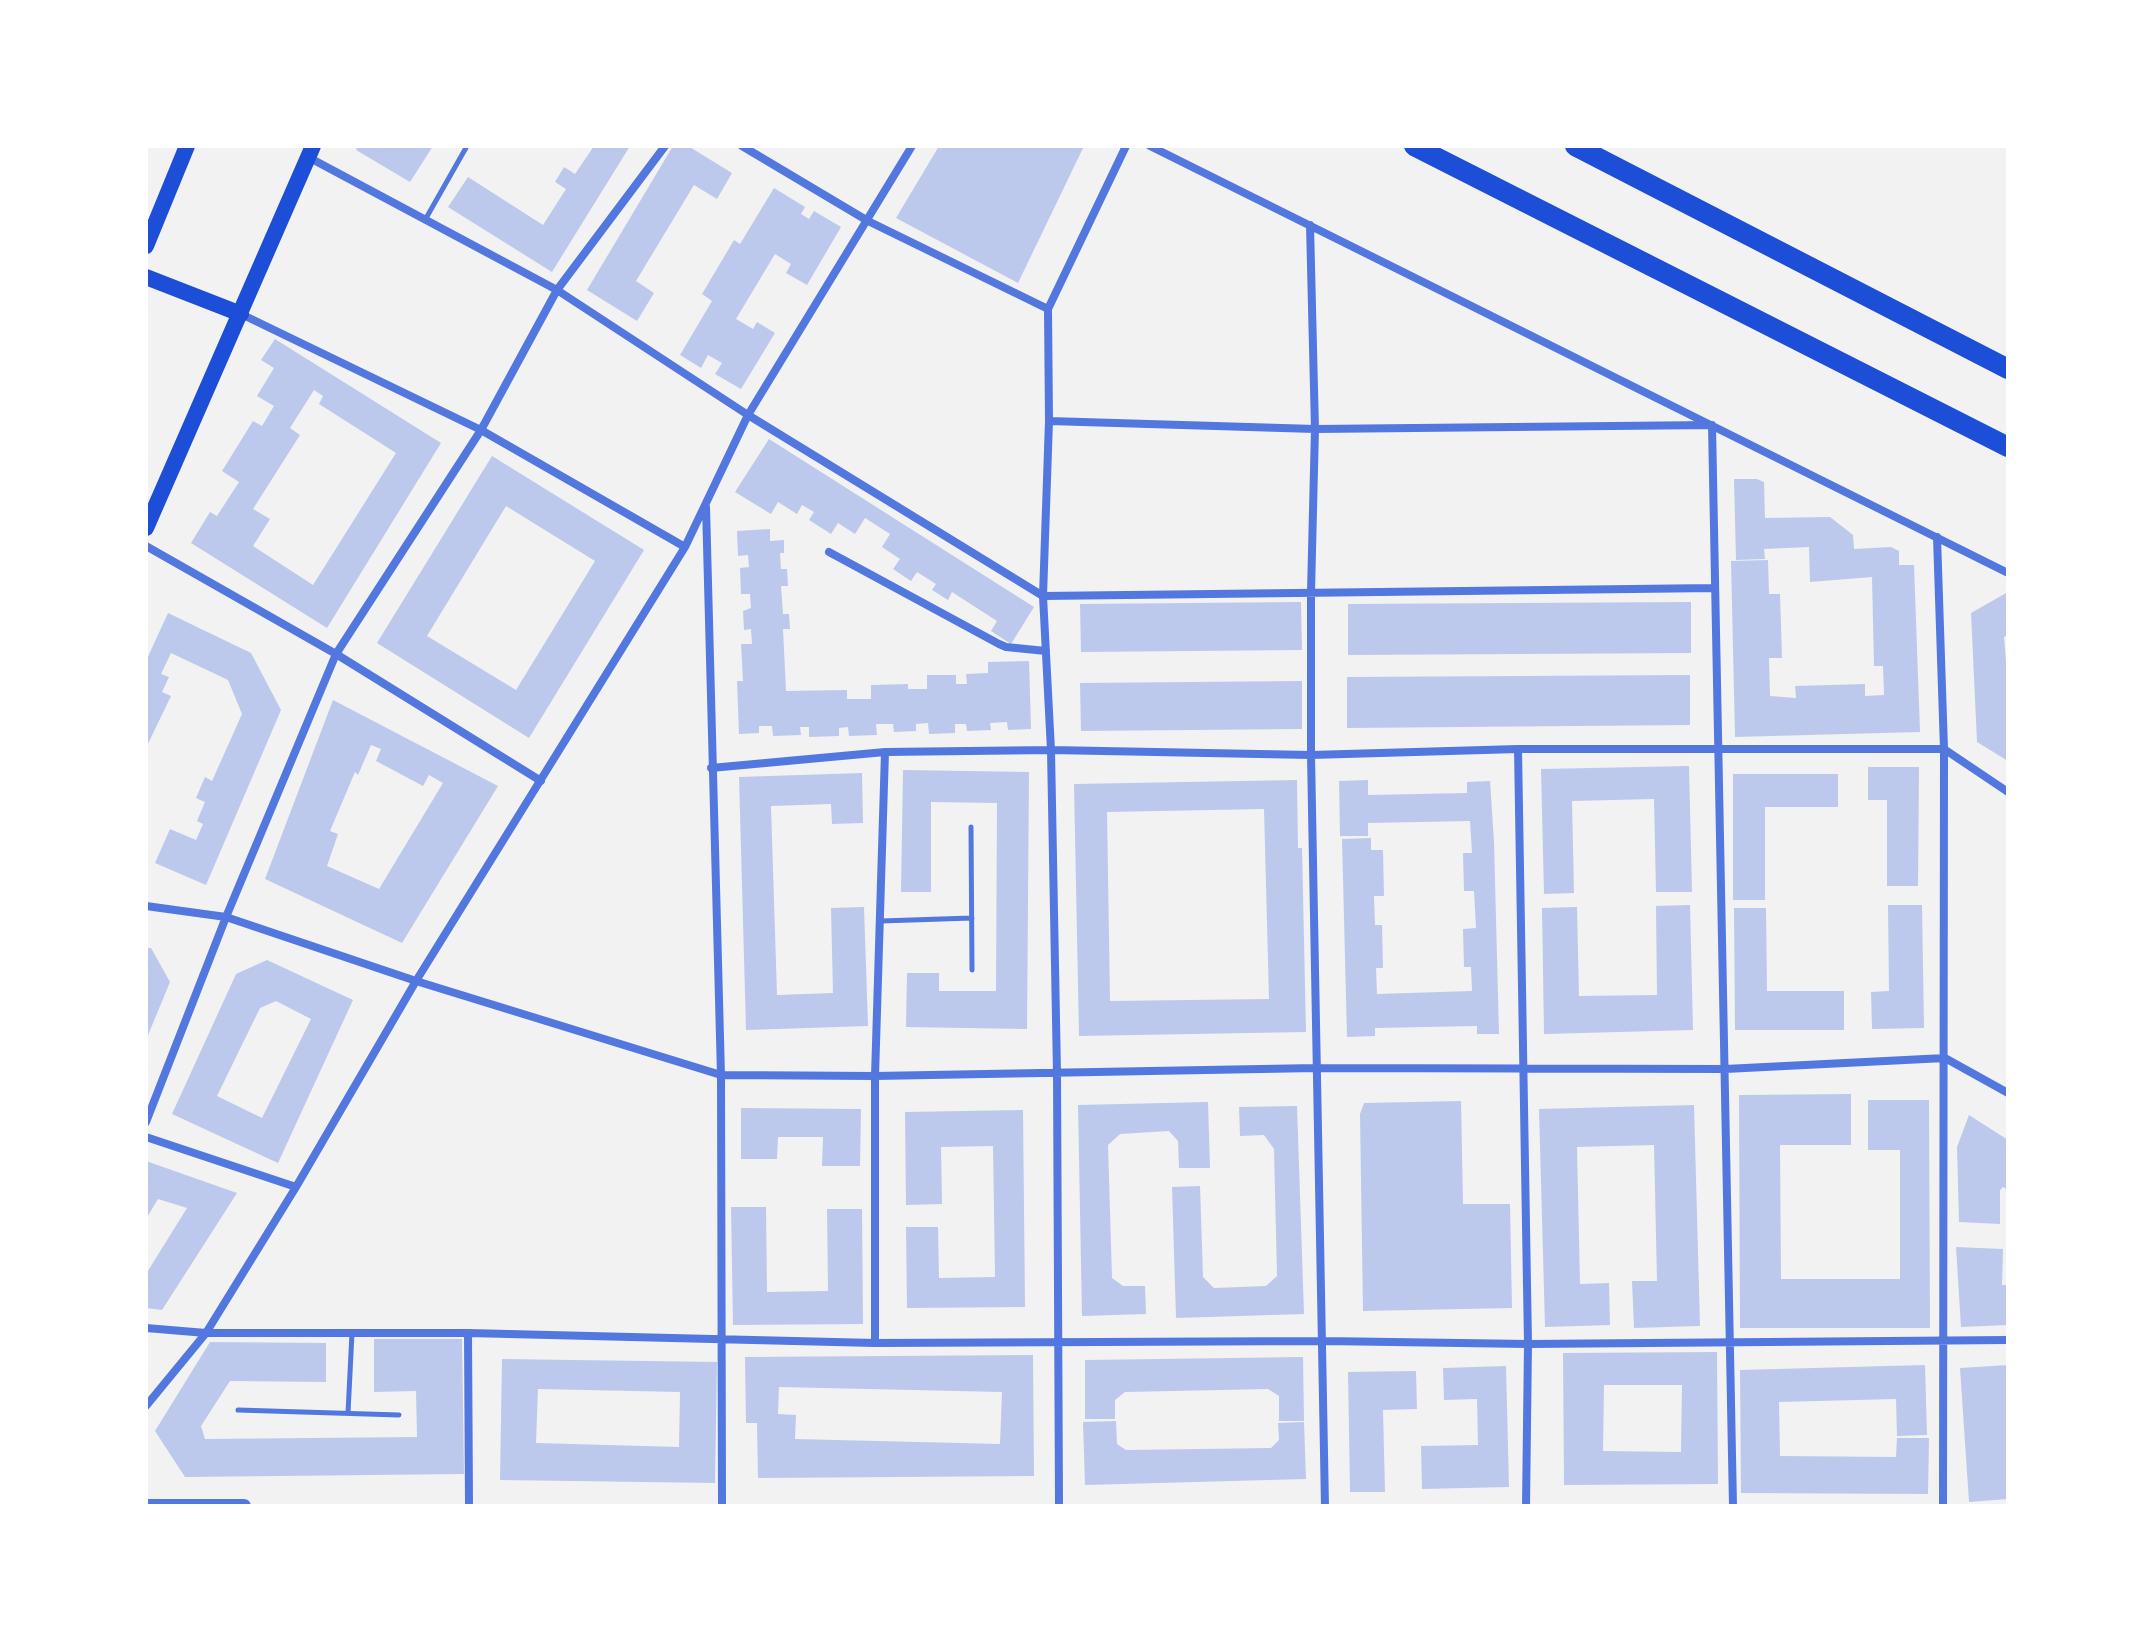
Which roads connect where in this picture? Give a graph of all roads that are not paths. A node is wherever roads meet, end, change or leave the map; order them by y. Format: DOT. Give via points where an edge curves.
graph roads {
  1 [pos="187,146"];
  2 [pos="467,146"];
  3 [pos="665,146"];
  4 [pos="742,146"];
  5 [pos="912,146"];
  6 [pos="1126,146"];
  7 [pos="1150,146"];
  8 [pos="1401,146"];
  9 [pos="1414,146"];
  10 [pos="1575,146"];
  11 [pos="310,152"];
  12 [pos="1458,169"];
  13 [pos="425,220"];
  14 [pos="868,221"];
  15 [pos="1310,225"];
  16 [pos="146,246"];
  17 [pos="146,277"];
  18 [pos="557,290"];
  19 [pos="1048,309"];
  20 [pos="241,314"];
  21 [pos="2008,369"];
  22 [pos="748,415"];
  23 [pos="1049,421"];
  24 [pos="1712,425"];
  25 [pos="1315,429"];
  26 [pos="481,430"];
  27 [pos="2008,447"];
  28 [pos="706,502"];
  29 [pos="146,528"];
  30 [pos="1937,537"];
  31 [pos="146,546"];
  32 [pos="685,547"];
  33 [pos="829,552"];
  34 [pos="2008,573"];
  35 [pos="1715,588"];
  36 [pos="1311,592"];
  37 [pos="1043,596"];
  38 [pos="1046,651"];
  39 [pos="336,654"];
  40 [pos="1518,749"];
  41 [pos="1718,749"];
  42 [pos="1944,749"];
  43 [pos="1051,750"];
  44 [pos="885,752"];
  45 [pos="1311,755"];
  46 [pos="711,768"];
  47 [pos="541,781"];
  48 [pos="2008,792"];
  49 [pos="971,827"];
  50 [pos="146,906"];
  51 [pos="226,917"];
  52 [pos="972,918"];
  53 [pos="880,921"];
  54 [pos="972,970"];
  55 [pos="416,981"];
  56 [pos="1945,1058"];
  57 [pos="1316,1068"];
  58 [pos="1523,1069"];
  59 [pos="1725,1069"];
  60 [pos="1057,1073"];
  61 [pos="721,1075"];
  62 [pos="875,1076"];
  63 [pos="2008,1093"];
  64 [pos="146,1122"];
  65 [pos="146,1137"];
  66 [pos="296,1187"];
  67 [pos="146,1328"];
  68 [pos="206,1333"];
  69 [pos="352,1333"];
  70 [pos="468,1333"];
  71 [pos="720,1340"];
  72 [pos="1945,1340"];
  73 [pos="2008,1340"];
  74 [pos="1059,1341"];
  75 [pos="1324,1341"];
  76 [pos="1730,1341"];
  77 [pos="875,1343"];
  78 [pos="1528,1344"];
  79 [pos="146,1406"];
  80 [pos="238,1410"];
  81 [pos="348,1413"];
  82 [pos="399,1415"];
  83 [pos="146,1506"];
  84 [pos="244,1506"];
  85 [pos="469,1506"];
  86 [pos="722,1506"];
  87 [pos="1059,1506"];
  88 [pos="1325,1506"];
  89 [pos="1526,1506"];
  90 [pos="1733,1506"];
  91 [pos="1943,1506"];
  1 -- 16 [label="main road"];
  2 -- 13 [label="lane"];
  3 -- 18 [label="street"];
  4 -- 14 [label="street"];
  5 -- 14 [label="street"];
  6 -- 19 [label="street"];
  7 -- 15 [label="street"];
  8 -- 12 [label="highway"];
  9 -- 12 [label="highway"];
  10 -- 21 [label="highway"];
  11 -- 13 [label="street"];
  11 -- 20 [label="main road"];
  12 -- 27 [label="highway"];
  13 -- 18 [label="street"];
  14 -- 19 [label="street"];
  14 -- 22 [label="street"];
  15 -- 24 [label="street"];
  15 -- 25 [label="street"];
  17 -- 20 [label="main road"];
  18 -- 22 [label="street"];
  18 -- 26 [label="street"];
  19 -- 23 [label="street"];
  20 -- 26 [label="street"];
  20 -- 29 [label="main road"];
  22 -- 28 [label="street"];
  22 -- 37 [label="street"];
  23 -- 25 [label="street"];
  23 -- 37 [label="street"];
  24 -- 25 [label="street"];
  24 -- 30 [label="street"];
  24 -- 35 [label="street"];
  25 -- 36 [label="street"];
  26 -- 32 [label="street"];
  26 -- 39 [label="street"];
  28 -- 32 [label="street"];
  28 -- 46 [label="street"];
  30 -- 34 [label="street"];
  30 -- 42 [label="street"];
  31 -- 39 [label="street"];
  32 -- 47 [label="street"];
  33 -- 38 [label="street" via="999,644"];
  35 -- 36 [label="street"];
  35 -- 41 [label="street"];
  36 -- 37 [label="street"];
  36 -- 45 [label="street"];
  37 -- 38 [label="street"];
  38 -- 43 [label="street"];
  39 -- 47 [label="street"];
  39 -- 51 [label="street"];
  40 -- 41 [label="street"];
  40 -- 45 [label="street"];
  40 -- 58 [label="street"];
  41 -- 42 [label="street"];
  41 -- 59 [label="street"];
  42 -- 48 [label="street"];
  42 -- 56 [label="street"];
  43 -- 44 [label="street"];
  43 -- 45 [label="street"];
  43 -- 60 [label="street"];
  44 -- 46 [label="street"];
  44 -- 53 [label="street"];
  45 -- 57 [label="street"];
  46 -- 61 [label="street"];
  47 -- 55 [label="street"];
  49 -- 52 [label="lane"];
  50 -- 51 [label="street"];
  51 -- 55 [label="street"];
  51 -- 64 [label="street"];
  52 -- 53 [label="lane"];
  52 -- 54 [label="lane"];
  53 -- 62 [label="street"];
  55 -- 61 [label="street"];
  55 -- 66 [label="street"];
  56 -- 59 [label="street"];
  56 -- 63 [label="street"];
  56 -- 72 [label="street"];
  57 -- 58 [label="street"];
  57 -- 60 [label="street"];
  57 -- 75 [label="street"];
  58 -- 59 [label="street"];
  58 -- 78 [label="street"];
  59 -- 76 [label="street"];
  60 -- 62 [label="street"];
  60 -- 74 [label="street"];
  61 -- 62 [label="street"];
  61 -- 71 [label="street"];
  62 -- 77 [label="street"];
  65 -- 66 [label="street"];
  66 -- 68 [label="street"];
  67 -- 68 [label="street"];
  68 -- 69 [label="street"];
  68 -- 79 [label="street"];
  69 -- 70 [label="street"];
  69 -- 81 [label="lane"];
  70 -- 71 [label="street"];
  70 -- 85 [label="street"];
  71 -- 77 [label="street"];
  71 -- 86 [label="street"];
  72 -- 73 [label="street"];
  72 -- 76 [label="street"];
  72 -- 91 [label="street"];
  74 -- 75 [label="street"];
  74 -- 77 [label="street"];
  74 -- 87 [label="street"];
  75 -- 78 [label="street"];
  75 -- 88 [label="street"];
  76 -- 78 [label="street"];
  76 -- 90 [label="street"];
  78 -- 89 [label="street"];
  80 -- 81 [label="lane"];
  81 -- 82 [label="lane"];
  83 -- 84 [label="street"];
}
